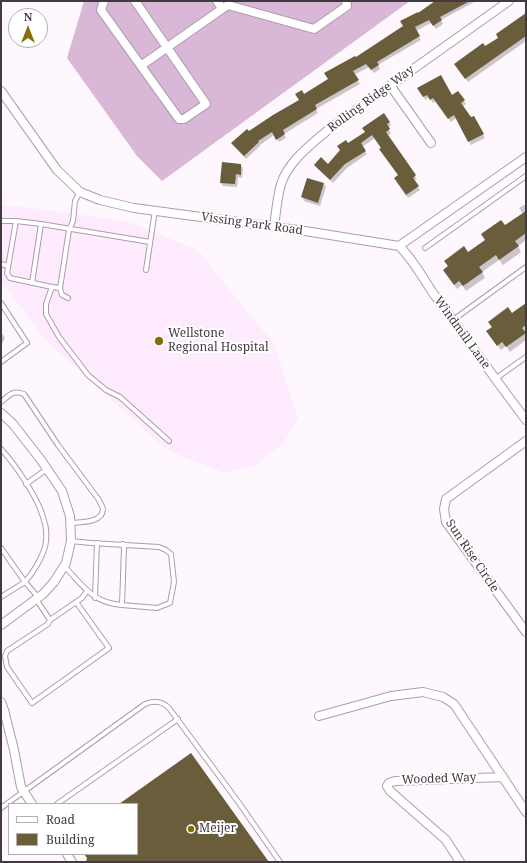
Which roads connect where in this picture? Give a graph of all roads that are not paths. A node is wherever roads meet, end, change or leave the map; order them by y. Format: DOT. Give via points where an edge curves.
graph roads {
  1 [pos="104,1"];
  2 [pos="135,1"];
  3 [pos="217,1"];
  4 [pos="346,1"];
  5 [pos="509,1"];
  6 [pos="222,9"];
  7 [pos="167,48"];
  8 [pos="142,66"];
  9 [pos="390,85"];
  10 [pos="1,91"];
  11 [pos="430,143"];
  12 [pos="526,157"];
  13 [pos="526,176"];
  14 [pos="80,192"];
  15 [pos="155,210"];
  16 [pos="1,220"];
  17 [pos="16,221"];
  18 [pos="42,224"];
  19 [pos="274,227"];
  20 [pos="70,230"];
  21 [pos="150,242"];
  22 [pos="399,246"];
  23 [pos="425,248"];
  24 [pos="1,264"];
  25 [pos="8,266"];
  26 [pos="526,267"];
  27 [pos="146,270"];
  28 [pos="32,283"];
  29 [pos="52,288"];
  30 [pos="60,288"];
  31 [pos="68,298"];
  32 [pos="1,302"];
  33 [pos="453,320"];
  34 [pos="526,357"];
  35 [pos="1,362"];
  36 [pos="495,379"];
  37 [pos="1,402"];
  38 [pos="1,413"];
  39 [pos="526,420"];
  40 [pos="169,441"];
  41 [pos="526,441"];
  42 [pos="1,449"];
  43 [pos="47,469"];
  44 [pos="26,484"];
  45 [pos="70,523"];
  46 [pos="71,541"];
  47 [pos="97,543"];
  48 [pos="123,544"];
  49 [pos="1,548"];
  50 [pos="64,566"];
  51 [pos="25,582"];
  52 [pos="87,591"];
  53 [pos="1,596"];
  54 [pos="37,598"];
  55 [pos="95,598"];
  56 [pos="76,602"];
  57 [pos="122,605"];
  58 [pos="50,620"];
  59 [pos="1,625"];
  60 [pos="526,632"];
  61 [pos="1,702"];
  62 [pos="318,716"];
  63 [pos="178,719"];
  64 [pos="503,776"];
  65 [pos="24,792"];
  66 [pos="8,803"];
  67 [pos="31,803"];
  68 [pos="58,803"];
  69 [pos="526,812"];
  70 [pos="280,862"];
  71 [pos="460,862"];
  1 -- 8 [label="street" via="101,10"];
  2 -- 7 [label="street"];
  3 -- 6 [label="street"];
  4 -- 6 [label="street" via="346,6 314,29 228,5"];
  5 -- 9 [label="street, Rolling Ridge Way"];
  6 -- 7 [label="street"];
  7 -- 8 [label="street"];
  7 -- 8 [label="street" via="206,104 184,119 179,119"];
  9 -- 11 [label="street"];
  9 -- 19 [label="street, Rolling Ridge Way" via="329,129 292,163 281,184"];
  10 -- 14 [label="street, Vissing Park Road" via="57,170"];
  12 -- 22 [label="street"];
  13 -- 23 [label="lane"];
  14 -- 15 [label="street, Vissing Park Road" via="100,200"];
  14 -- 20 [label="lane" via="75,201"];
  15 -- 19 [label="street, Vissing Park Road"];
  15 -- 21 [label="lane"];
  16 -- 17 [label="lane"];
  17 -- 18 [label="lane"];
  17 -- 25 [label="lane"];
  18 -- 20 [label="lane"];
  18 -- 28 [label="lane"];
  19 -- 22 [label="street, Vissing Park Road"];
  20 -- 21 [label="lane"];
  20 -- 30 [label="lane"];
  21 -- 27 [label="lane"];
  22 -- 33 [label="street, Windmill Lane" via="409,255 420,275"];
  24 -- 25 [label="lane"];
  25 -- 28 [label="lane" via="7,273 10,278"];
  26 -- 33 [label="lane"];
  28 -- 29 [label="lane"];
  29 -- 30 [label="lane"];
  29 -- 40 [label="lane" via="46,304 46,314 59,338 88,374 106,390 120,397"];
  30 -- 31 [label="lane" via="62,295"];
  32 -- 35 [label="lane" via="27,343"];
  33 -- 36 [label="street, Windmill Lane"];
  34 -- 36 [label="lane"];
  36 -- 39 [label="street, Windmill Lane"];
  37 -- 45 [label="lane" via="12,393 24,394 99,500 103,509 96,520"];
  38 -- 43 [label="street" via="13,424"];
  41 -- 60 [label="street, Sun Rise Circle" via="446,499 444,510 446,522"];
  42 -- 44 [label="lane"];
  43 -- 44 [label="lane"];
  43 -- 45 [label="street" via="62,491"];
  44 -- 51 [label="lane" via="43,516 46,543"];
  45 -- 46 [label="street"];
  46 -- 47 [label="lane"];
  46 -- 50 [label="street"];
  47 -- 48 [label="lane"];
  47 -- 55 [label="lane"];
  48 -- 57 [label="lane"];
  48 -- 57 [label="lane" via="159,547 166,550 171,554 174,582 170,603 157,608"];
  49 -- 51 [label="lane"];
  50 -- 52 [label="lane"];
  50 -- 54 [label="street" via="54,582"];
  51 -- 53 [label="lane"];
  51 -- 54 [label="lane"];
  52 -- 55 [label="lane"];
  52 -- 56 [label="lane"];
  54 -- 58 [label="lane"];
  54 -- 59 [label="street"];
  55 -- 57 [label="lane" via="105,603"];
  56 -- 58 [label="lane"];
  56 -- 58 [label="lane" via="109,648 32,703 7,667 5,656 7,651 48,624"];
  61 -- 65 [label="street"];
  62 -- 64 [label="street" via="391,696 424,692 443,697 454,704"];
  63 -- 65 [label="lane" via="161,702 149,702"];
  63 -- 68 [label="lane"];
  63 -- 70 [label="lane"];
  64 -- 69 [label="street"];
  64 -- 71 [label="street, Wooded Way" via="395,781 387,786 446,840"];
  65 -- 66 [label="lane"];
  65 -- 67 [label="street"];
}
